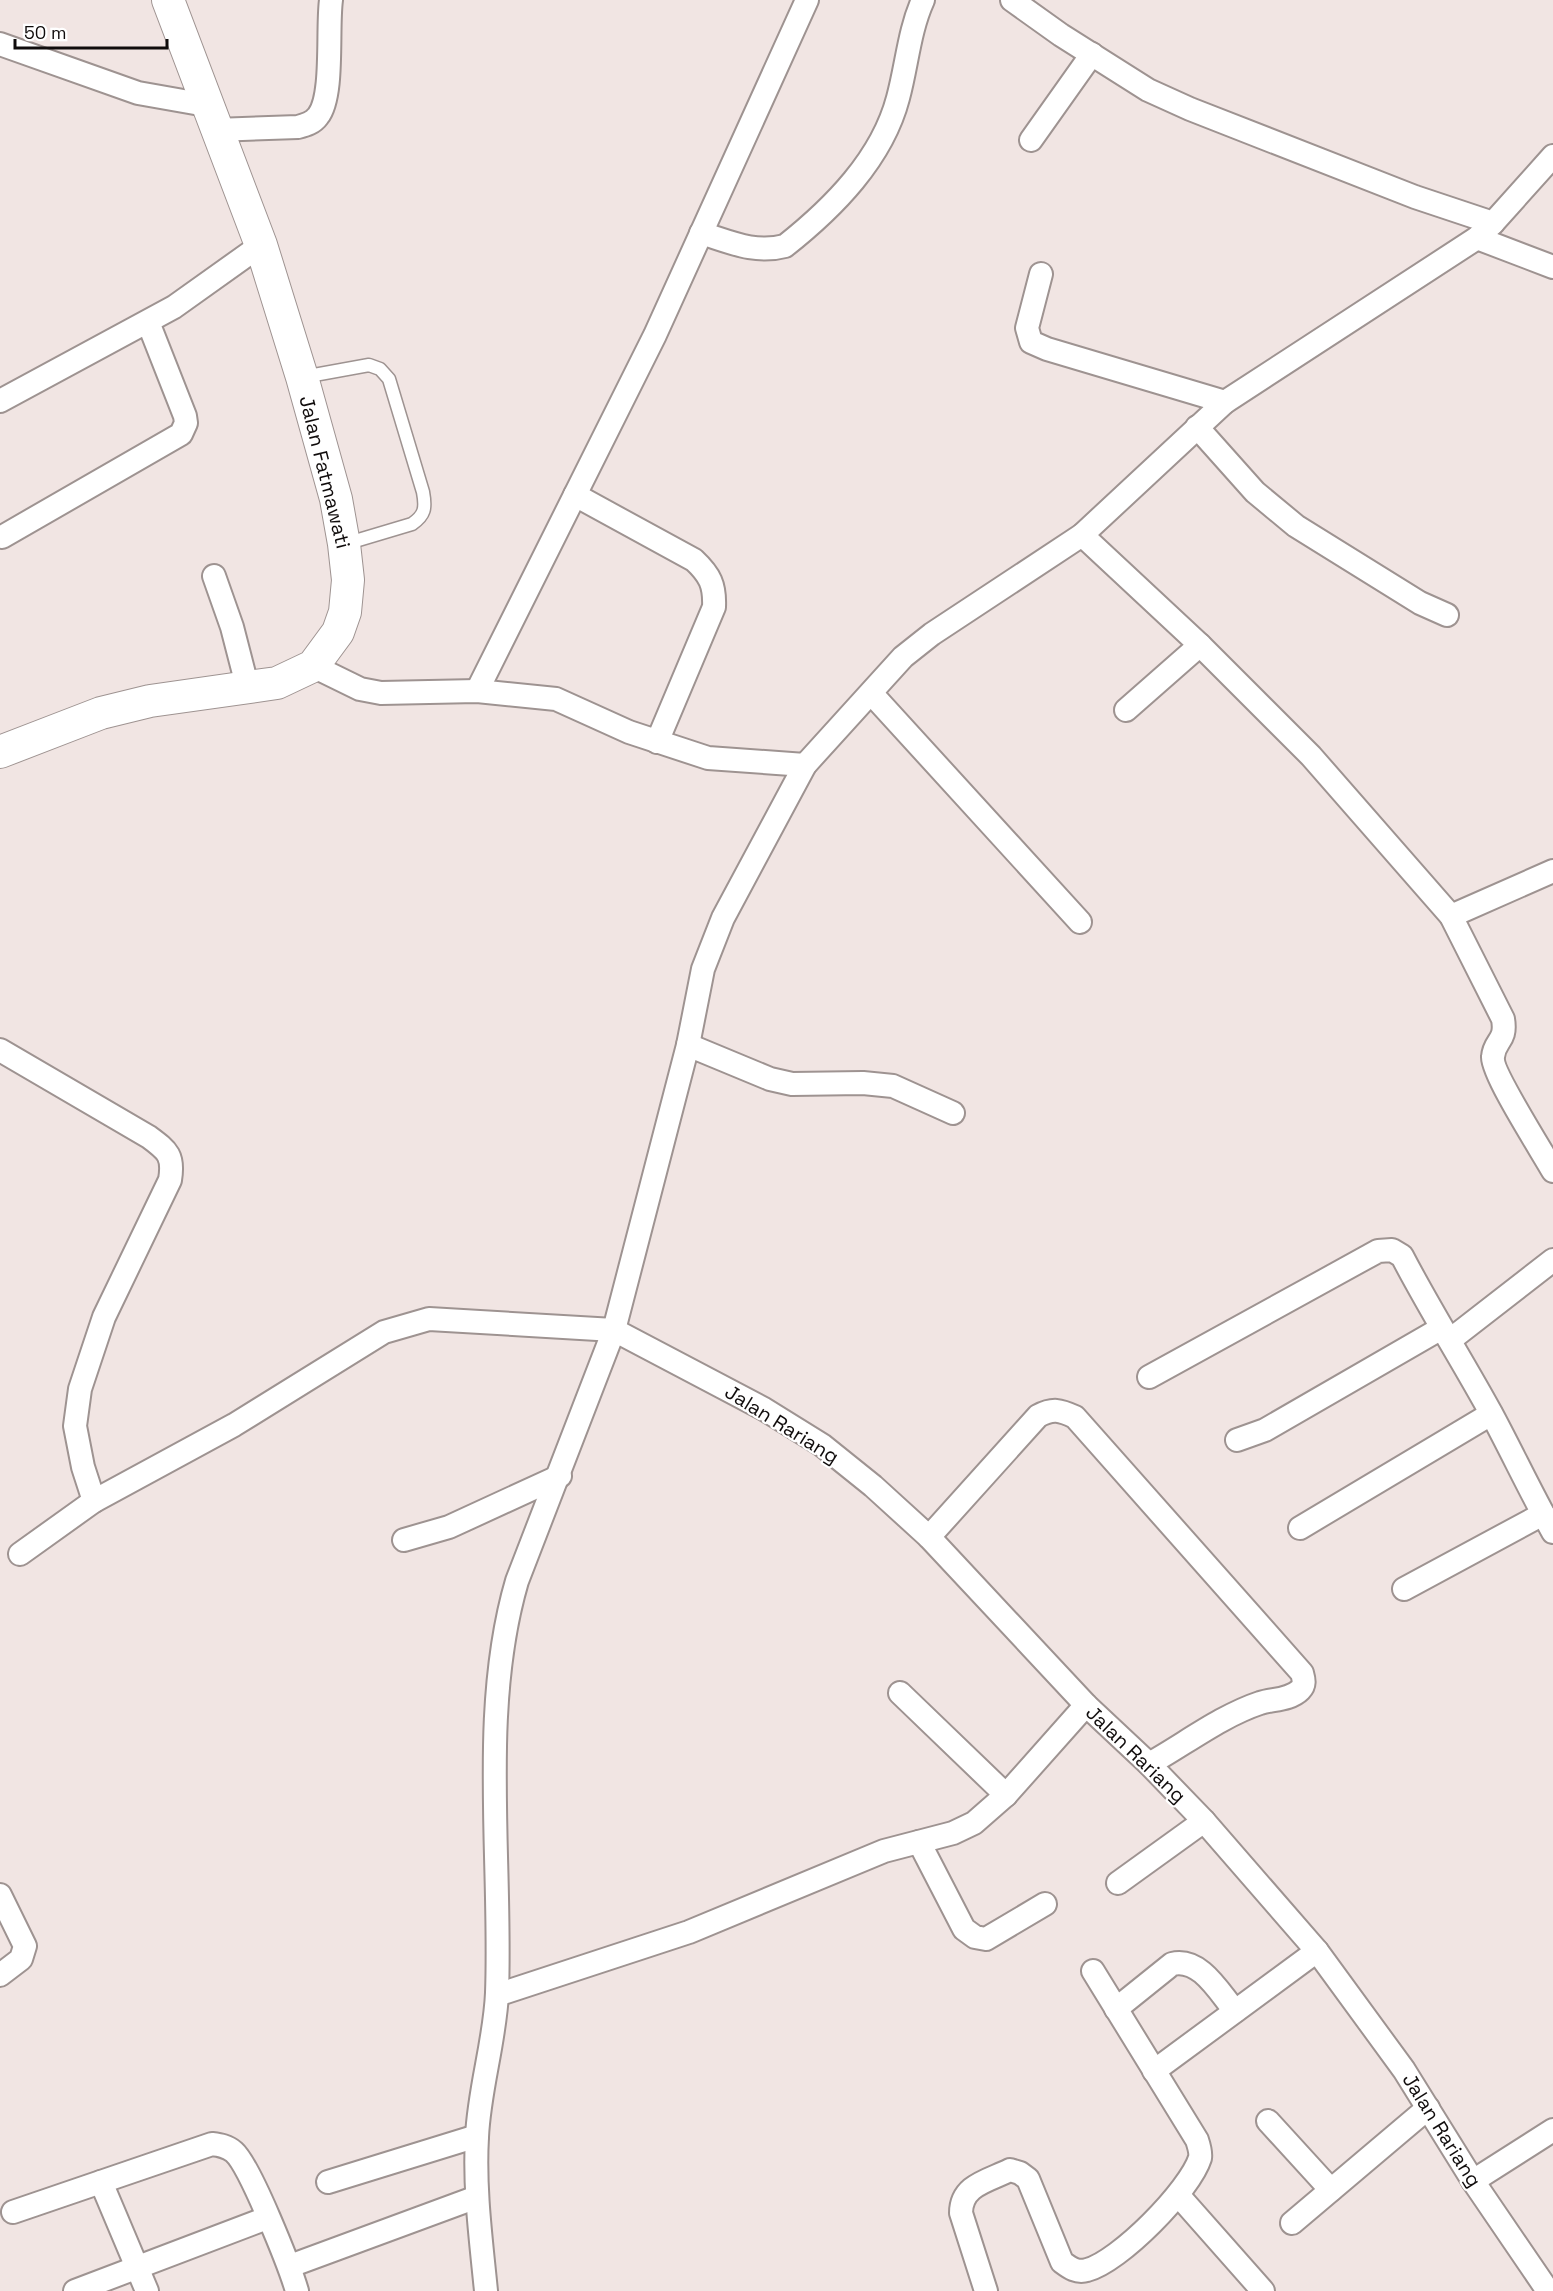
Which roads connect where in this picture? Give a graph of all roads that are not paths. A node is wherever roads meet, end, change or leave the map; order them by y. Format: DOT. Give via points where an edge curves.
graph roads {
  1 [pos="168,0"];
  2 [pos="331,0"];
  3 [pos="807,0"];
  4 [pos="923,0"];
  5 [pos="1019,2"];
  6 [pos="0,44"];
  7 [pos="1092,54"];
  8 [pos="211,118"];
  9 [pos="1031,140"];
  10 [pos="1553,156"];
  11 [pos="1493,223"];
  12 [pos="701,233"];
  13 [pos="1476,238"];
  14 [pos="261,245"];
  15 [pos="1553,267"];
  16 [pos="1041,274"];
  17 [pos="148,322"];
  18 [pos="302,377"];
  19 [pos="0,401"];
  20 [pos="1225,402"];
  21 [pos="1197,427"];
  22 [pos="575,495"];
  23 [pos="1082,535"];
  24 [pos="2,537"];
  25 [pos="344,544"];
  26 [pos="214,576"];
  27 [pos="1447,615"];
  28 [pos="1200,645"];
  29 [pos="314,666"];
  30 [pos="248,688"];
  31 [pos="477,691"];
  32 [pos="871,693"];
  33 [pos="1126,710"];
  34 [pos="657,742"];
  35 [pos="0,752"];
  36 [pos="805,765"];
  37 [pos="1553,871"];
  38 [pos="1451,916"];
  39 [pos="1080,922"];
  40 [pos="688,1045"];
  41 [pos="0,1050"];
  42 [pos="953,1113"];
  43 [pos="1553,1171"];
  44 [pos="1553,1260"];
  45 [pos="614,1330"];
  46 [pos="1445,1334"];
  47 [pos="1149,1377"];
  48 [pos="1491,1414"];
  49 [pos="1237,1440"];
  50 [pos="560,1476"];
  51 [pos="94,1501"];
  52 [pos="1548,1523"];
  53 [pos="1300,1528"];
  54 [pos="929,1537"];
  55 [pos="404,1540"];
  56 [pos="20,1554"];
  57 [pos="1404,1589"];
  58 [pos="900,1693"];
  59 [pos="1086,1705"];
  60 [pos="1149,1764"];
  61 [pos="1006,1795"];
  62 [pos="1204,1821"];
  63 [pos="919,1842"];
  64 [pos="1118,1882"];
  65 [pos="0,1895"];
  66 [pos="1045,1904"];
  67 [pos="1317,1951"];
  68 [pos="1093,1971"];
  69 [pos="0,1975"];
  70 [pos="497,1995"];
  71 [pos="1116,2008"];
  72 [pos="1235,2011"];
  73 [pos="1155,2071"];
  74 [pos="1428,2108"];
  75 [pos="1268,2121"];
  76 [pos="1553,2130"];
  77 [pos="477,2136"];
  78 [pos="1473,2181"];
  79 [pos="101,2182"];
  80 [pos="328,2182"];
  81 [pos="1331,2190"];
  82 [pos="1179,2196"];
  83 [pos="477,2198"];
  84 [pos="13,2212"];
  85 [pos="267,2218"];
  86 [pos="1292,2223"];
  87 [pos="290,2266"];
  88 [pos="137,2268"];
  89 [pos="75,2291"];
  90 [pos="147,2291"];
  91 [pos="297,2291"];
  92 [pos="486,2291"];
  93 [pos="986,2291"];
  94 [pos="1263,2291"];
  95 [pos="1548,2291"];
  1 -- 8 [label="street, Jalan Fatmawati"];
  2 -- 8 [label="street" via="327,97 317,118 298,127"];
  3 -- 12 [label="street"];
  4 -- 12 [label="street" via="891,121 877,151 857,175 785,246 755,250"];
  5 -- 7 [label="street"];
  6 -- 8 [label="street"];
  7 -- 9 [label="street"];
  7 -- 11 [label="street" via="1148,90 1190,109 1415,197"];
  8 -- 14 [label="street, Jalan Fatmawati"];
  10 -- 11 [label="street"];
  11 -- 13 [label="street"];
  12 -- 22 [label="street"];
  13 -- 15 [label="street"];
  13 -- 20 [label="street"];
  14 -- 17 [label="street" via="174,308"];
  14 -- 18 [label="street, Jalan Fatmawati"];
  16 -- 20 [label="street" via="1027,328 1032,342"];
  17 -- 19 [label="street"];
  17 -- 24 [label="street" via="185,416 181,434"];
  18 -- 25 [label="street, Jalan Fatmawati" via="336,499"];
  18 -- 25 [label="lane" via="369,365 380,369 389,379 423,492 426,508 412,524"];
  20 -- 21 [label="street"];
  21 -- 23 [label="street"];
  21 -- 27 [label="street" via="1255,492 1296,526 1419,603"];
  22 -- 31 [label="street"];
  22 -- 34 [label="street" via="694,560 709,574 715,590 714,606"];
  23 -- 28 [label="street"];
  23 -- 32 [label="street" via="932,634 903,657"];
  25 -- 29 [label="street, Jalan Fatmawati" via="348,580 345,612 338,632"];
  26 -- 30 [label="street"];
  28 -- 33 [label="street"];
  28 -- 38 [label="street" via="1311,756"];
  29 -- 30 [label="street" via="277,683"];
  29 -- 31 [label="street" via="360,689 381,693"];
  30 -- 35 [label="street" via="101,712"];
  31 -- 34 [label="street" via="556,699"];
  32 -- 36 [label="street"];
  32 -- 39 [label="street"];
  34 -- 36 [label="street" via="708,758"];
  36 -- 40 [label="street" via="723,918 703,969"];
  37 -- 38 [label="street"];
  38 -- 43 [label="street" via="1503,1018 1505,1035 1493,1061"];
  40 -- 42 [label="street" via="770,1079 792,1084 893,1086"];
  40 -- 45 [label="street"];
  41 -- 51 [label="street" via="149,1137 169,1155 172,1165 170,1180 104,1317 80,1389 75,1426"];
  44 -- 46 [label="street"];
  45 -- 50 [label="street"];
  45 -- 51 [label="street" via="429,1319 384,1332 234,1425"];
  45 -- 54 [label="street, Jalan Rariang" via="764,1409 822,1445"];
  46 -- 47 [label="street" via="1402,1256 1392,1250 1378,1251"];
  46 -- 48 [label="street"];
  46 -- 49 [label="street" via="1265,1430"];
  48 -- 52 [label="street"];
  48 -- 53 [label="street"];
  50 -- 55 [label="street" via="449,1527"];
  50 -- 70 [label="street" via="508,1612 496,1702"];
  51 -- 56 [label="street"];
  52 -- 57 [label="street"];
  54 -- 59 [label="street, Jalan Rariang"];
  54 -- 60 [label="street" via="1038,1416 1061,1410 1075,1417 1302,1673 1304,1682 1302,1689 1292,1696 1235,1715"];
  58 -- 61 [label="street"];
  59 -- 60 [label="street, Jalan Rariang"];
  59 -- 61 [label="street"];
  60 -- 62 [label="street, Jalan Rariang"];
  61 -- 63 [label="street" via="974,1823"];
  62 -- 64 [label="street"];
  62 -- 67 [label="street, Jalan Rariang"];
  63 -- 66 [label="street" via="963,1929 975,1938 986,1939"];
  63 -- 70 [label="street" via="884,1851 689,1932"];
  65 -- 69 [label="street" via="25,1946 21,1959"];
  67 -- 72 [label="street"];
  67 -- 74 [label="street, Jalan Rariang"];
  68 -- 71 [label="street"];
  70 -- 77 [label="street"];
  71 -- 72 [label="street" via="1172,1964 1183,1961 1202,1973"];
  71 -- 73 [label="street"];
  72 -- 73 [label="street"];
  73 -- 82 [label="street" via="1197,2140 1201,2156"];
  74 -- 78 [label="street, Jalan Rariang"];
  74 -- 81 [label="street"];
  75 -- 81 [label="street"];
  76 -- 78 [label="street"];
  77 -- 80 [label="street"];
  77 -- 83 [label="street"];
  78 -- 95 [label="street, Jalan Rariang"];
  79 -- 84 [label="street"];
  79 -- 85 [label="street" via="212,2144 222,2145 237,2156"];
  79 -- 88 [label="street"];
  81 -- 86 [label="street"];
  82 -- 93 [label="street" via="1118,2253 1087,2270 1072,2270 1062,2262 1028,2179 1010,2170 1001,2174 966,2192 961,2202"];
  82 -- 94 [label="street"];
  83 -- 87 [label="street"];
  83 -- 92 [label="street"];
  85 -- 87 [label="street"];
  85 -- 88 [label="street"];
  87 -- 91 [label="street"];
  88 -- 89 [label="street"];
  88 -- 90 [label="street"];
}
